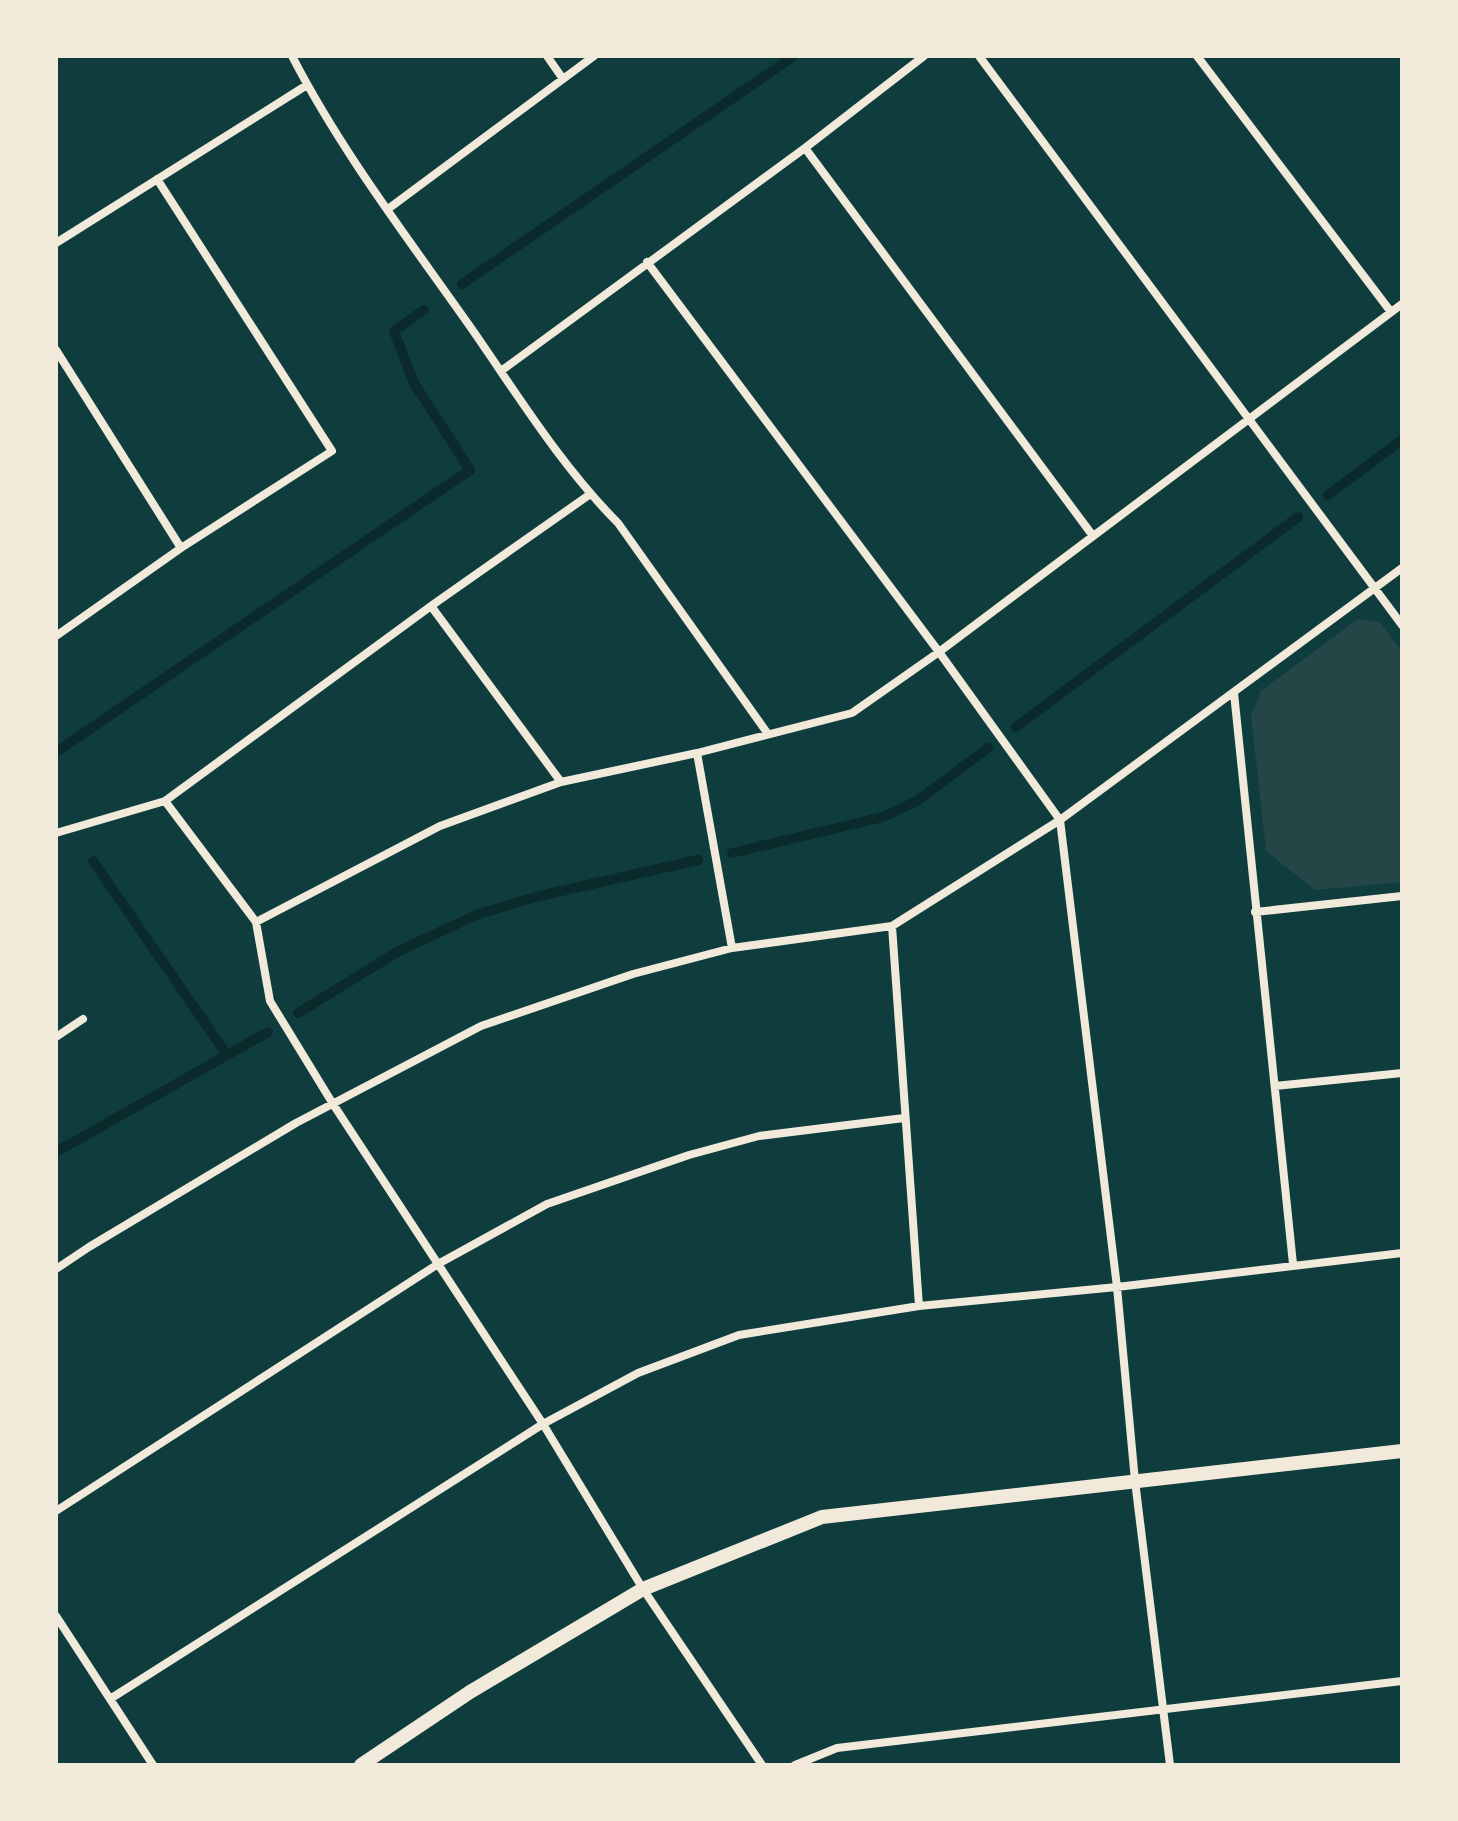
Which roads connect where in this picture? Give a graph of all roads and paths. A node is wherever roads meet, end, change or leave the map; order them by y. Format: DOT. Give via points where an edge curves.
graph roads {
  1 [pos="292,56"];
  2 [pos="547,56"];
  3 [pos="594,56"];
  4 [pos="924,56"];
  5 [pos="979,56"];
  6 [pos="1197,56"];
  7 [pos="563,79"];
  8 [pos="307,85"];
  9 [pos="805,148"];
  10 [pos="157,179"];
  11 [pos="388,209"];
  12 [pos="56,243"];
  13 [pos="647,262"];
  14 [pos="1402,304"];
  15 [pos="1391,312"];
  16 [pos="56,350"];
  17 [pos="501,371"];
  18 [pos="1250,421"];
  19 [pos="589,495"];
  20 [pos="1093,536"];
  21 [pos="181,548"];
  22 [pos="1402,568"];
  23 [pos="1374,588"];
  24 [pos="431,606"];
  25 [pos="1402,625"];
  26 [pos="56,636"];
  27 [pos="939,652"];
  28 [pos="1234,693"];
  29 [pos="768,734"];
  30 [pos="697,753"];
  31 [pos="561,782"];
  32 [pos="165,801"];
  33 [pos="1060,820"];
  34 [pos="56,833"];
  35 [pos="1402,896"];
  36 [pos="1255,912"];
  37 [pos="256,922"];
  38 [pos="892,926"];
  39 [pos="732,948"];
  40 [pos="83,1019"];
  41 [pos="56,1037"];
  42 [pos="1402,1073"];
  43 [pos="1275,1086"];
  44 [pos="333,1104"];
  45 [pos="904,1118"];
  46 [pos="1402,1253"];
  47 [pos="438,1264"];
  48 [pos="1293,1264"];
  49 [pos="56,1269"];
  50 [pos="1117,1287"];
  51 [pos="919,1306"];
  52 [pos="543,1424"];
  53 [pos="1402,1451"];
  54 [pos="1135,1481"];
  55 [pos="56,1511"];
  56 [pos="643,1589"];
  57 [pos="56,1616"];
  58 [pos="1402,1681"];
  59 [pos="110,1699"];
  60 [pos="1163,1708"];
  61 [pos="153,1765"];
  62 [pos="361,1765"];
  63 [pos="762,1765"];
  64 [pos="795,1765"];
  65 [pos="1170,1765"];
  1 -- 8 [label="street"];
  2 -- 7 [label="street"];
  3 -- 7 [label="street"];
  4 -- 9 [label="street"];
  5 -- 18 [label="street"];
  6 -- 15 [label="street"];
  7 -- 11 [label="street"];
  8 -- 10 [label="street"];
  8 -- 11 [label="street"];
  9 -- 13 [label="street"];
  9 -- 20 [label="street"];
  10 -- 12 [label="street"];
  10 -- 21 [label="street" via="332,451"];
  11 -- 17 [label="street"];
  13 -- 17 [label="street"];
  13 -- 27 [label="street"];
  14 -- 15 [label="street"];
  15 -- 18 [label="street"];
  16 -- 21 [label="street"];
  17 -- 19 [label="street"];
  18 -- 20 [label="street"];
  18 -- 23 [label="street"];
  19 -- 24 [label="street"];
  19 -- 29 [label="street" via="618,523"];
  20 -- 27 [label="street"];
  21 -- 26 [label="street"];
  22 -- 23 [label="street"];
  23 -- 25 [label="street"];
  23 -- 28 [label="street"];
  24 -- 31 [label="street"];
  24 -- 32 [label="street"];
  27 -- 29 [label="street" via="852,713"];
  27 -- 33 [label="street"];
  28 -- 33 [label="street"];
  28 -- 36 [label="street"];
  29 -- 30 [label="street"];
  30 -- 31 [label="street"];
  30 -- 39 [label="street"];
  31 -- 37 [label="street" via="440,826"];
  32 -- 34 [label="street"];
  32 -- 37 [label="street"];
  33 -- 38 [label="street"];
  33 -- 50 [label="street"];
  35 -- 36 [label="street"];
  36 -- 43 [label="street"];
  37 -- 44 [label="street" via="270,1001"];
  38 -- 39 [label="street"];
  38 -- 45 [label="street"];
  39 -- 44 [label="street" via="633,974 481,1026"];
  40 -- 41 [label="street"];
  42 -- 43 [label="street"];
  43 -- 48 [label="street"];
  44 -- 47 [label="street"];
  44 -- 49 [label="street"];
  45 -- 47 [label="street" via="759,1136 689,1155 547,1204"];
  45 -- 51 [label="street"];
  46 -- 48 [label="street"];
  47 -- 52 [label="street"];
  47 -- 55 [label="street"];
  48 -- 50 [label="street"];
  50 -- 51 [label="street"];
  50 -- 54 [label="street"];
  51 -- 52 [label="street" via="739,1335 638,1373"];
  52 -- 56 [label="street"];
  52 -- 59 [label="street"];
  53 -- 54 [label="street"];
  54 -- 56 [label="street" via="822,1517"];
  54 -- 60 [label="street"];
  56 -- 62 [label="street" via="470,1692"];
  56 -- 63 [label="street"];
  57 -- 59 [label="street"];
  58 -- 60 [label="street"];
  59 -- 61 [label="street"];
  60 -- 64 [label="street" via="837,1748"];
  60 -- 65 [label="street"];
}
